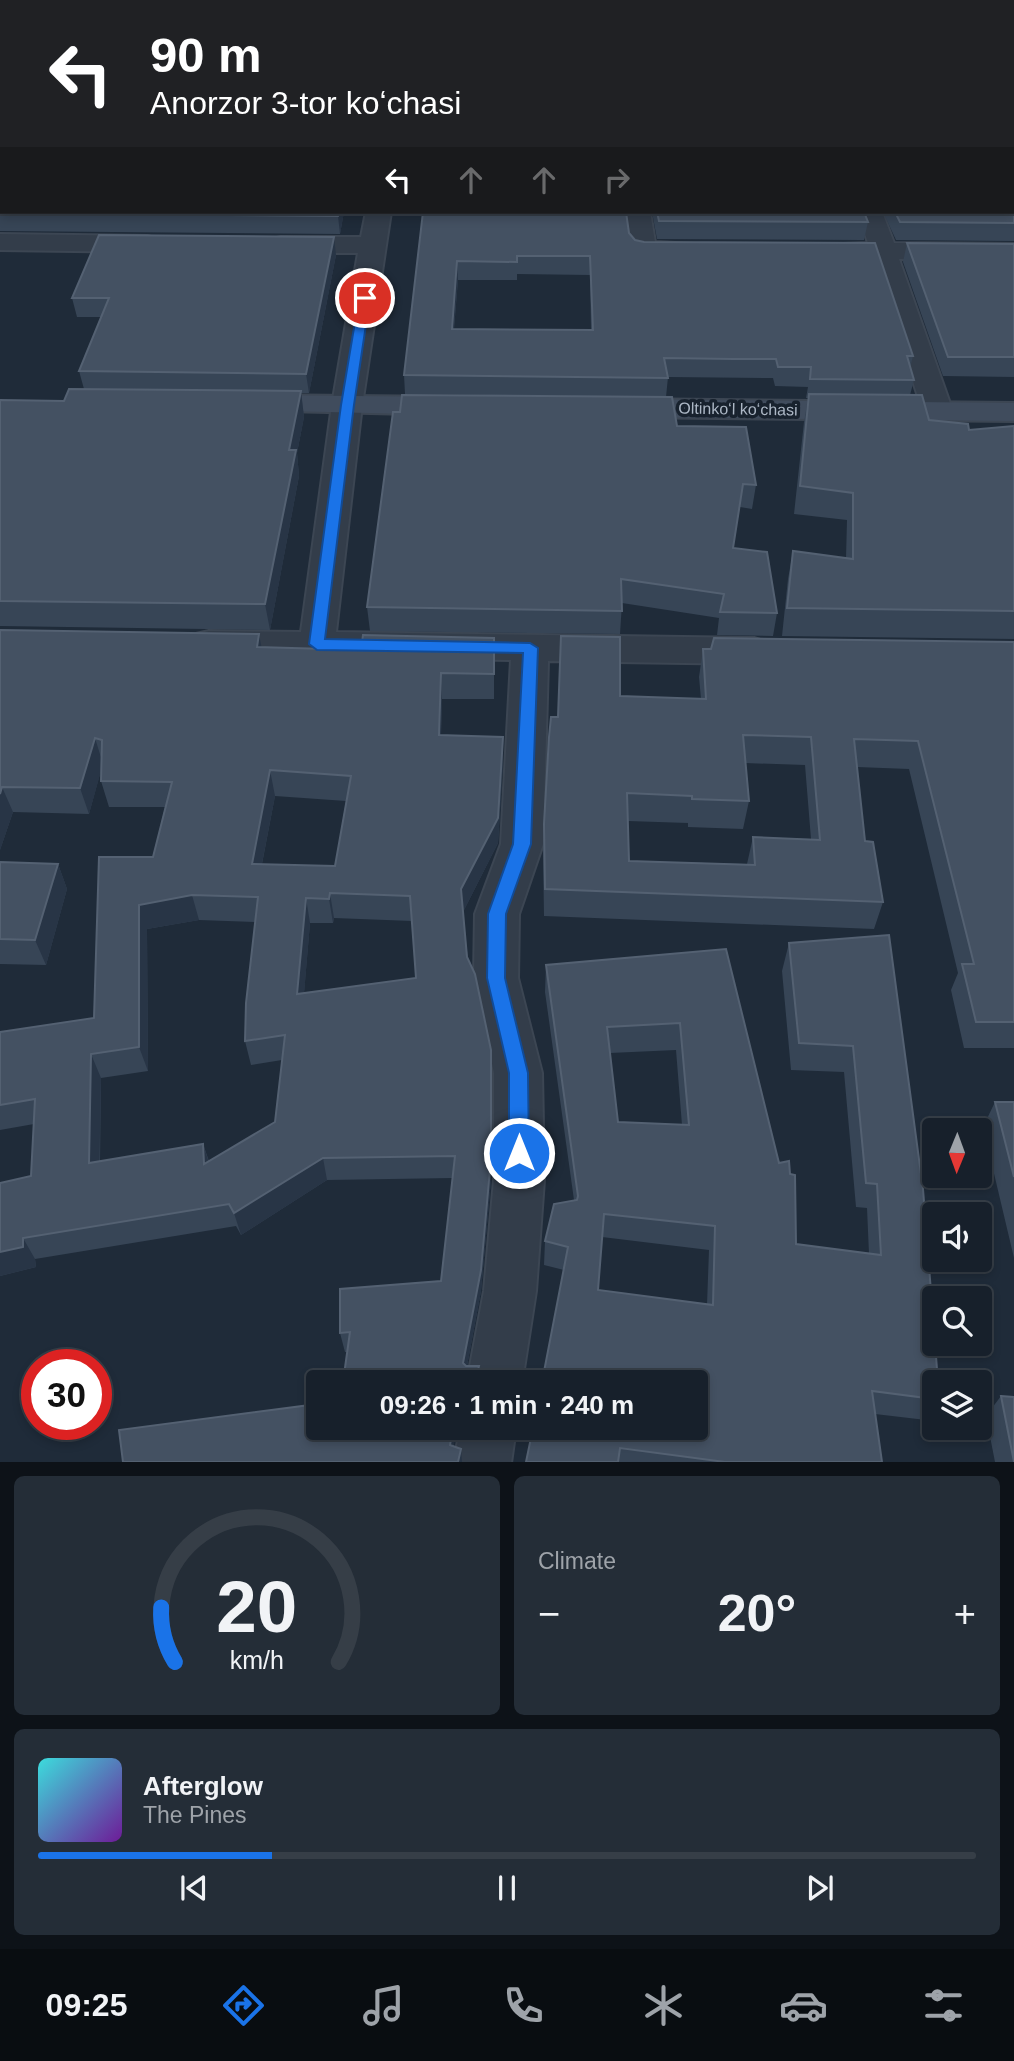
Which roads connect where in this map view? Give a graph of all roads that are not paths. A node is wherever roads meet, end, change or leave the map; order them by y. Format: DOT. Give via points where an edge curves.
graph roads {
  1 [pos="378,214"];
  2 [pos="638,214"];
  3 [pos="871,214"];
  4 [pos="0,242"];
  5 [pos="166,244"];
  6 [pos="262,244"];
  7 [pos="373,245"];
  8 [pos="710,250"];
  9 [pos="804,251"];
  10 [pos="884,252"];
  11 [pos="1014,252"];
  12 [pos="222,404"];
  13 [pos="347,405"];
  14 [pos="485,407"];
  15 [pos="594,408"];
  16 [pos="938,412"];
  17 [pos="1014,412"];
  18 [pos="180,643"];
  19 [pos="317,644"];
  20 [pos="530,648"];
  21 [pos="781,651"];
  22 [pos="497,1370"];
  23 [pos="486,1440"];
  24 [pos="482,1462"];
  1 -- 7 [label="street"];
  2 -- 8 [label="street" via="643,250"];
  3 -- 10 [label="street"];
  4 -- 5 [label="street"];
  6 -- 7 [label="street"];
  7 -- 13 [label="street"];
  9 -- 10 [label="street"];
  10 -- 11 [label="street"];
  10 -- 16 [label="street"];
  12 -- 13 [label="main road"];
  13 -- 14 [label="main road"];
  13 -- 19 [label="street"];
  15 -- 16 [label="main road, Oltinkoʻl koʻchasi"];
  16 -- 17 [label="main road, Oltinkoʻl koʻchasi"];
  18 -- 19 [label="street"];
  19 -- 20 [label="street"];
  20 -- 21 [label="street"];
  20 -- 22 [label="street" via="522,844 497,914 496,978 518,1073 519,1180 510,1291"];
  23 -- 24 [label="street"];
}
